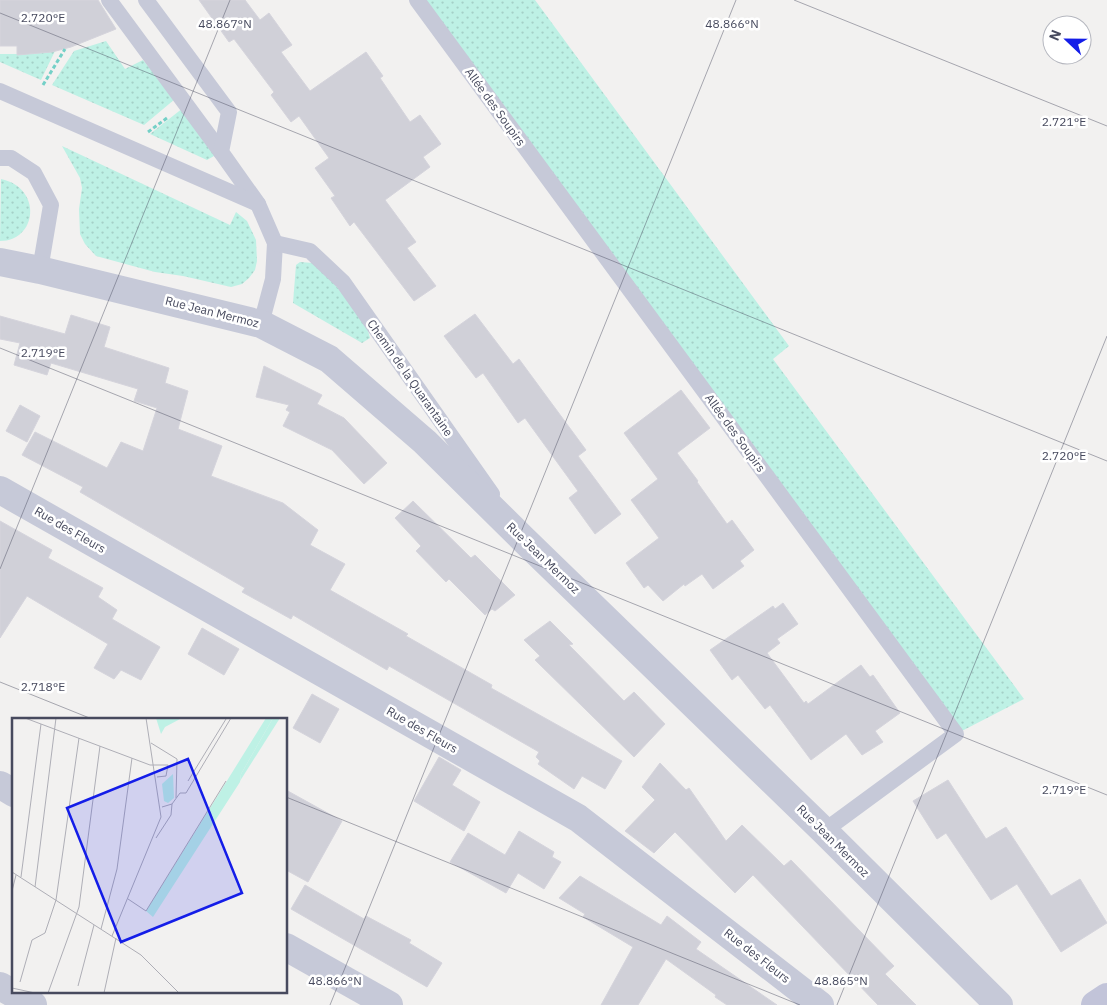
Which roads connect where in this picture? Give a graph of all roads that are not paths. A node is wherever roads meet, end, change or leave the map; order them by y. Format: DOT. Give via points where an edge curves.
graph roads {
  1 [pos="109,0"];
  2 [pos="146,0"];
  3 [pos="417,0"];
  4 [pos="0,91"];
  5 [pos="221,152"];
  6 [pos="0,158"];
  7 [pos="258,204"];
  8 [pos="275,244"];
  9 [pos="0,262"];
  10 [pos="40,270"];
  11 [pos="261,324"];
  12 [pos="0,490"];
  13 [pos="524,540"];
  14 [pos="0,785"];
  15 [pos="12,792"];
  16 [pos="824,831"];
  17 [pos="288,948"];
  18 [pos="0,986"];
  19 [pos="1107,996"];
  20 [pos="33,1005"];
  21 [pos="389,1005"];
  22 [pos="820,1005"];
  23 [pos="999,1005"];
  24 [pos="1095,1005"];
  1 -- 5 [label="lane"];
  2 -- 5 [label="lane" via="229,112"];
  3 -- 16 [label="lane, Allée des Soupirs" via="956,734"];
  4 -- 7 [label="lane"];
  5 -- 7 [label="lane"];
  6 -- 10 [label="lane" via="11,158 34,174 51,205"];
  7 -- 8 [label="lane"];
  8 -- 11 [label="lane" via="273,280"];
  8 -- 13 [label="lane, Chemin de la Quarantaine" via="310,251 343,282"];
  9 -- 10 [label="street, Rue Jean Mermoz"];
  10 -- 11 [label="street, Rue Jean Mermoz"];
  11 -- 13 [label="street, Rue Jean Mermoz" via="330,359 426,442"];
  12 -- 22 [label="street, Rue des Fleurs" via="578,818"];
  13 -- 16 [label="street, Rue Jean Mermoz"];
  14 -- 15 [label="street"];
  16 -- 23 [label="street, Rue Jean Mermoz"];
  17 -- 21 [label="street"];
  18 -- 20 [label="street"];
  19 -- 24 [label="main road"];
}
